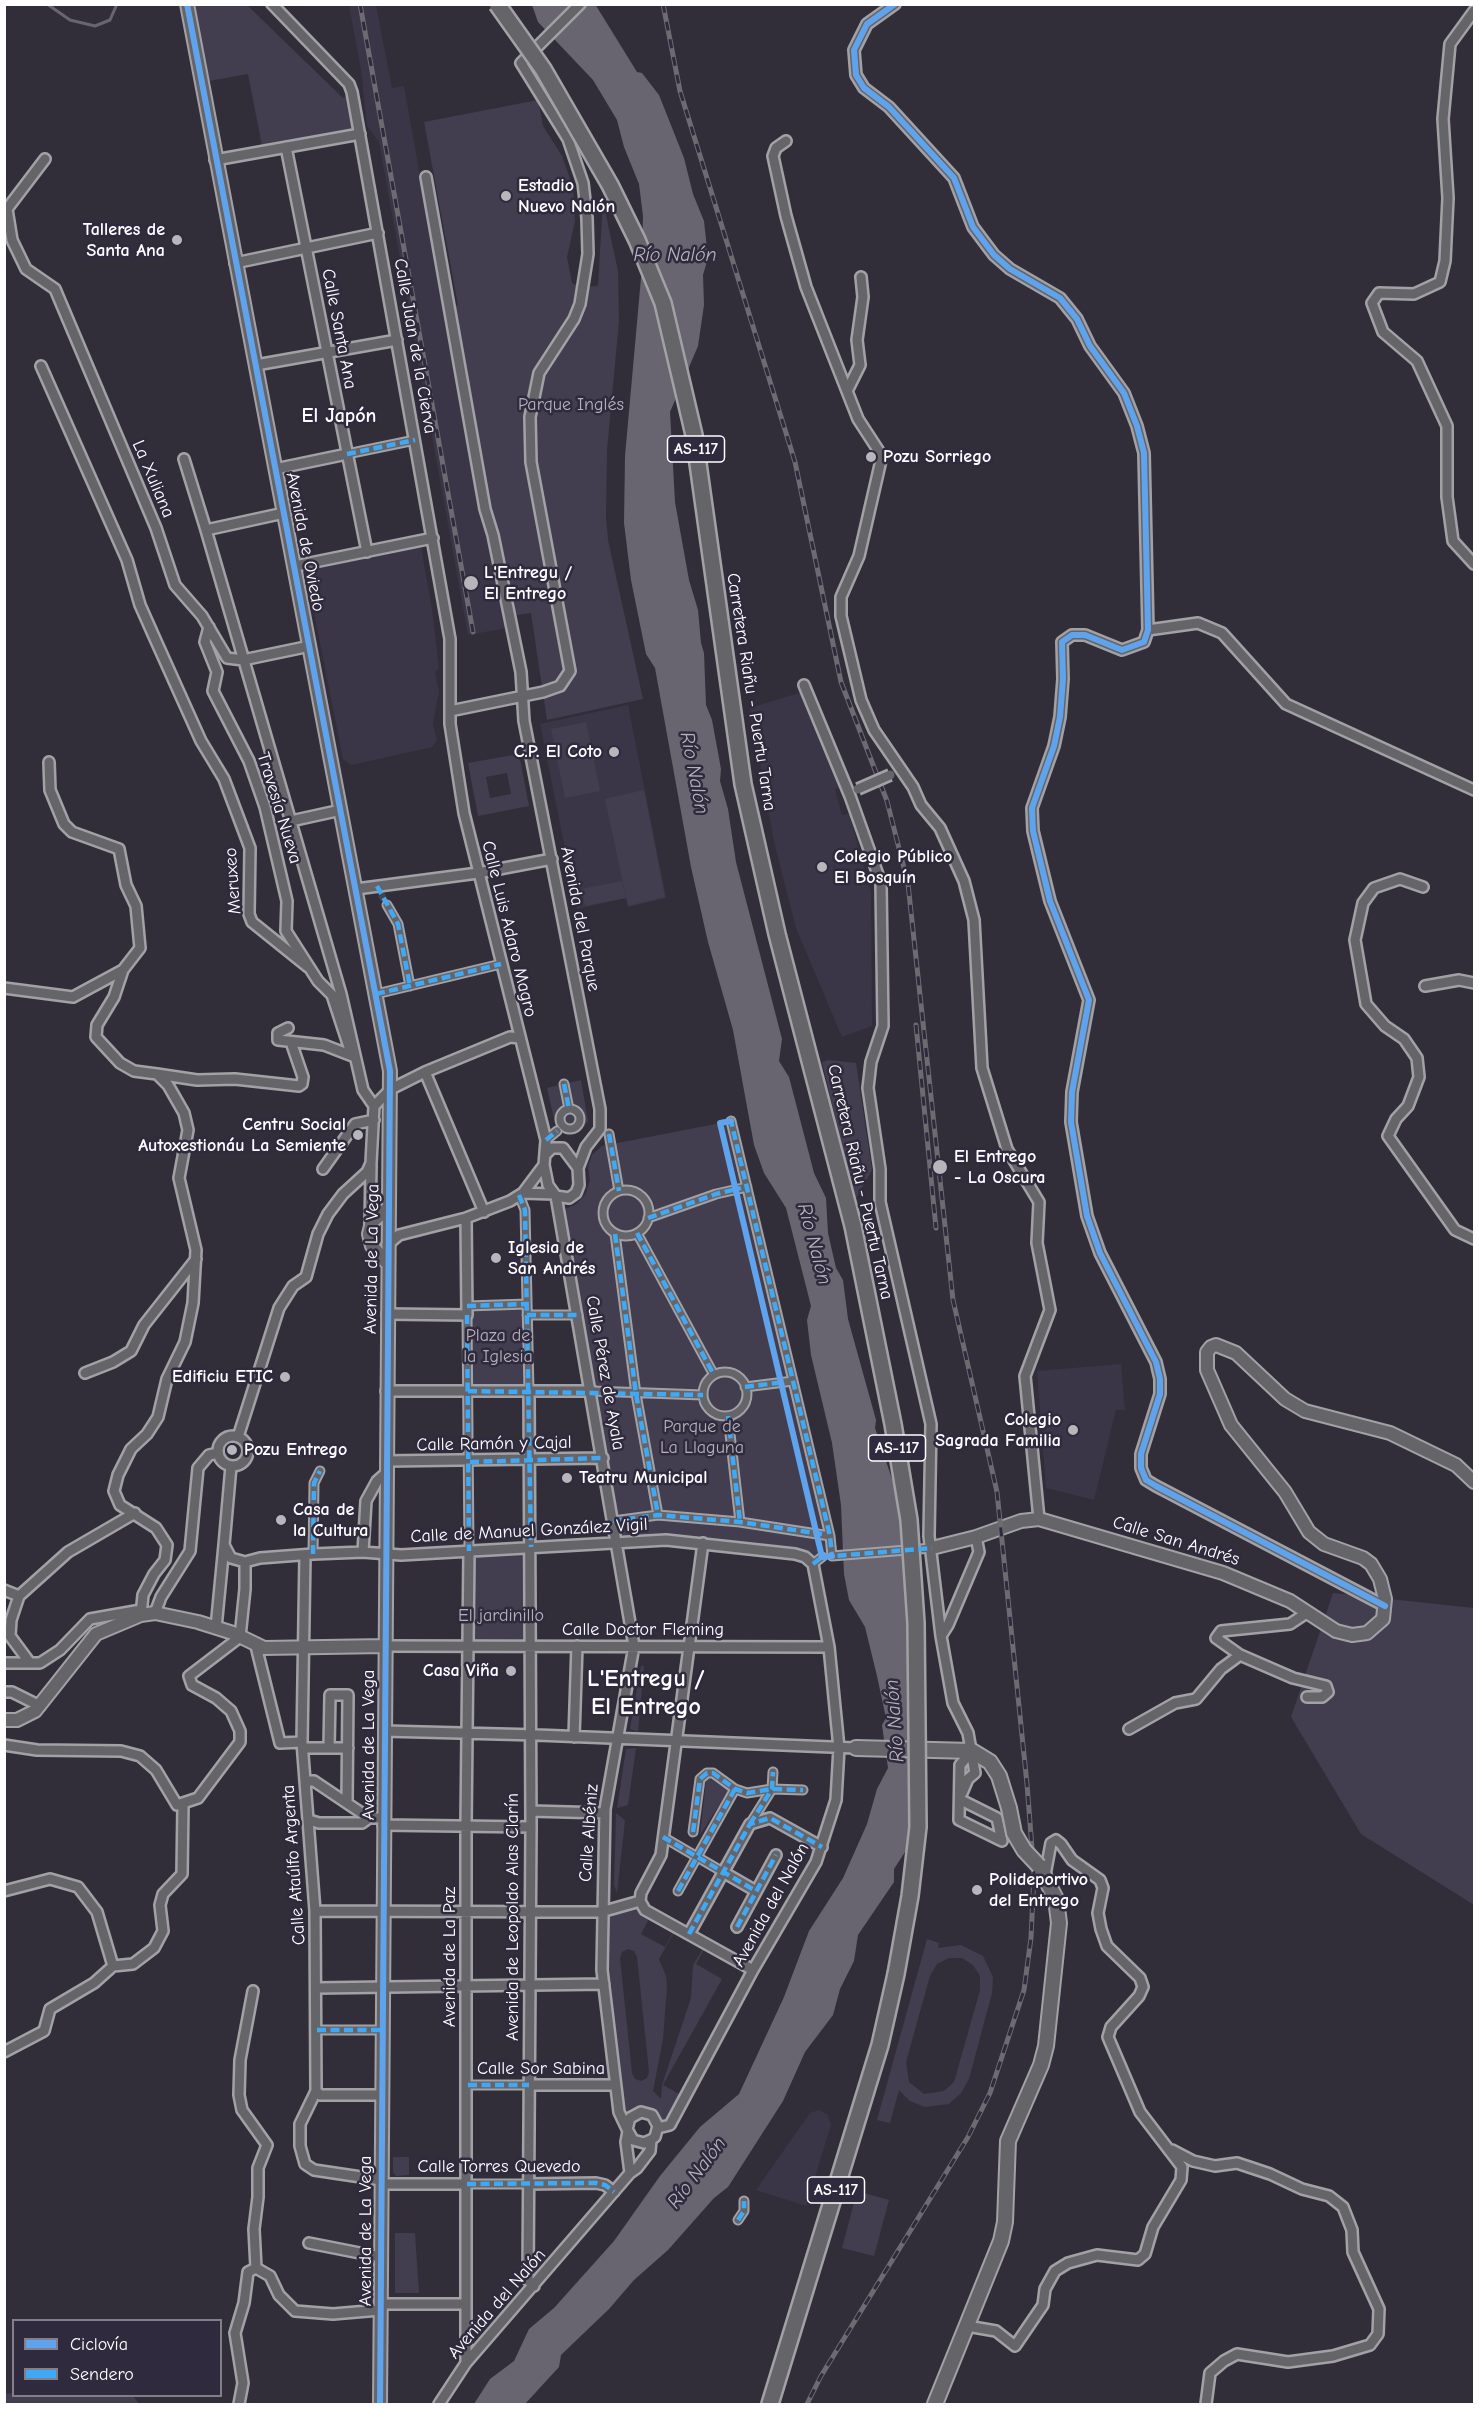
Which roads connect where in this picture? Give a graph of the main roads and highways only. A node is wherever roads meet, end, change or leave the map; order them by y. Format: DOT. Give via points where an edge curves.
graph roads {
  1 [pos="497,4"];
  2 [pos="856,1748"];
  3 [pos="770,2404"];
  4 [pos="935,2404"];
  1 -- 3 [label="main road, Carretera Riañu - Puertu Tarna / AS-117, bridge" via="543,69 610,184 663,303 694,435 743,784 777,934 853,1226 909,1520 916,1623 918,1827 910,1896 880,2045"];
  2 -- 4 [label="main road, bridge" via="972,1751 990,1762 999,1776 1014,1833 1042,1871 1056,1899 1059,1923 1046,2046 1008,2140 1001,2241"];
}
